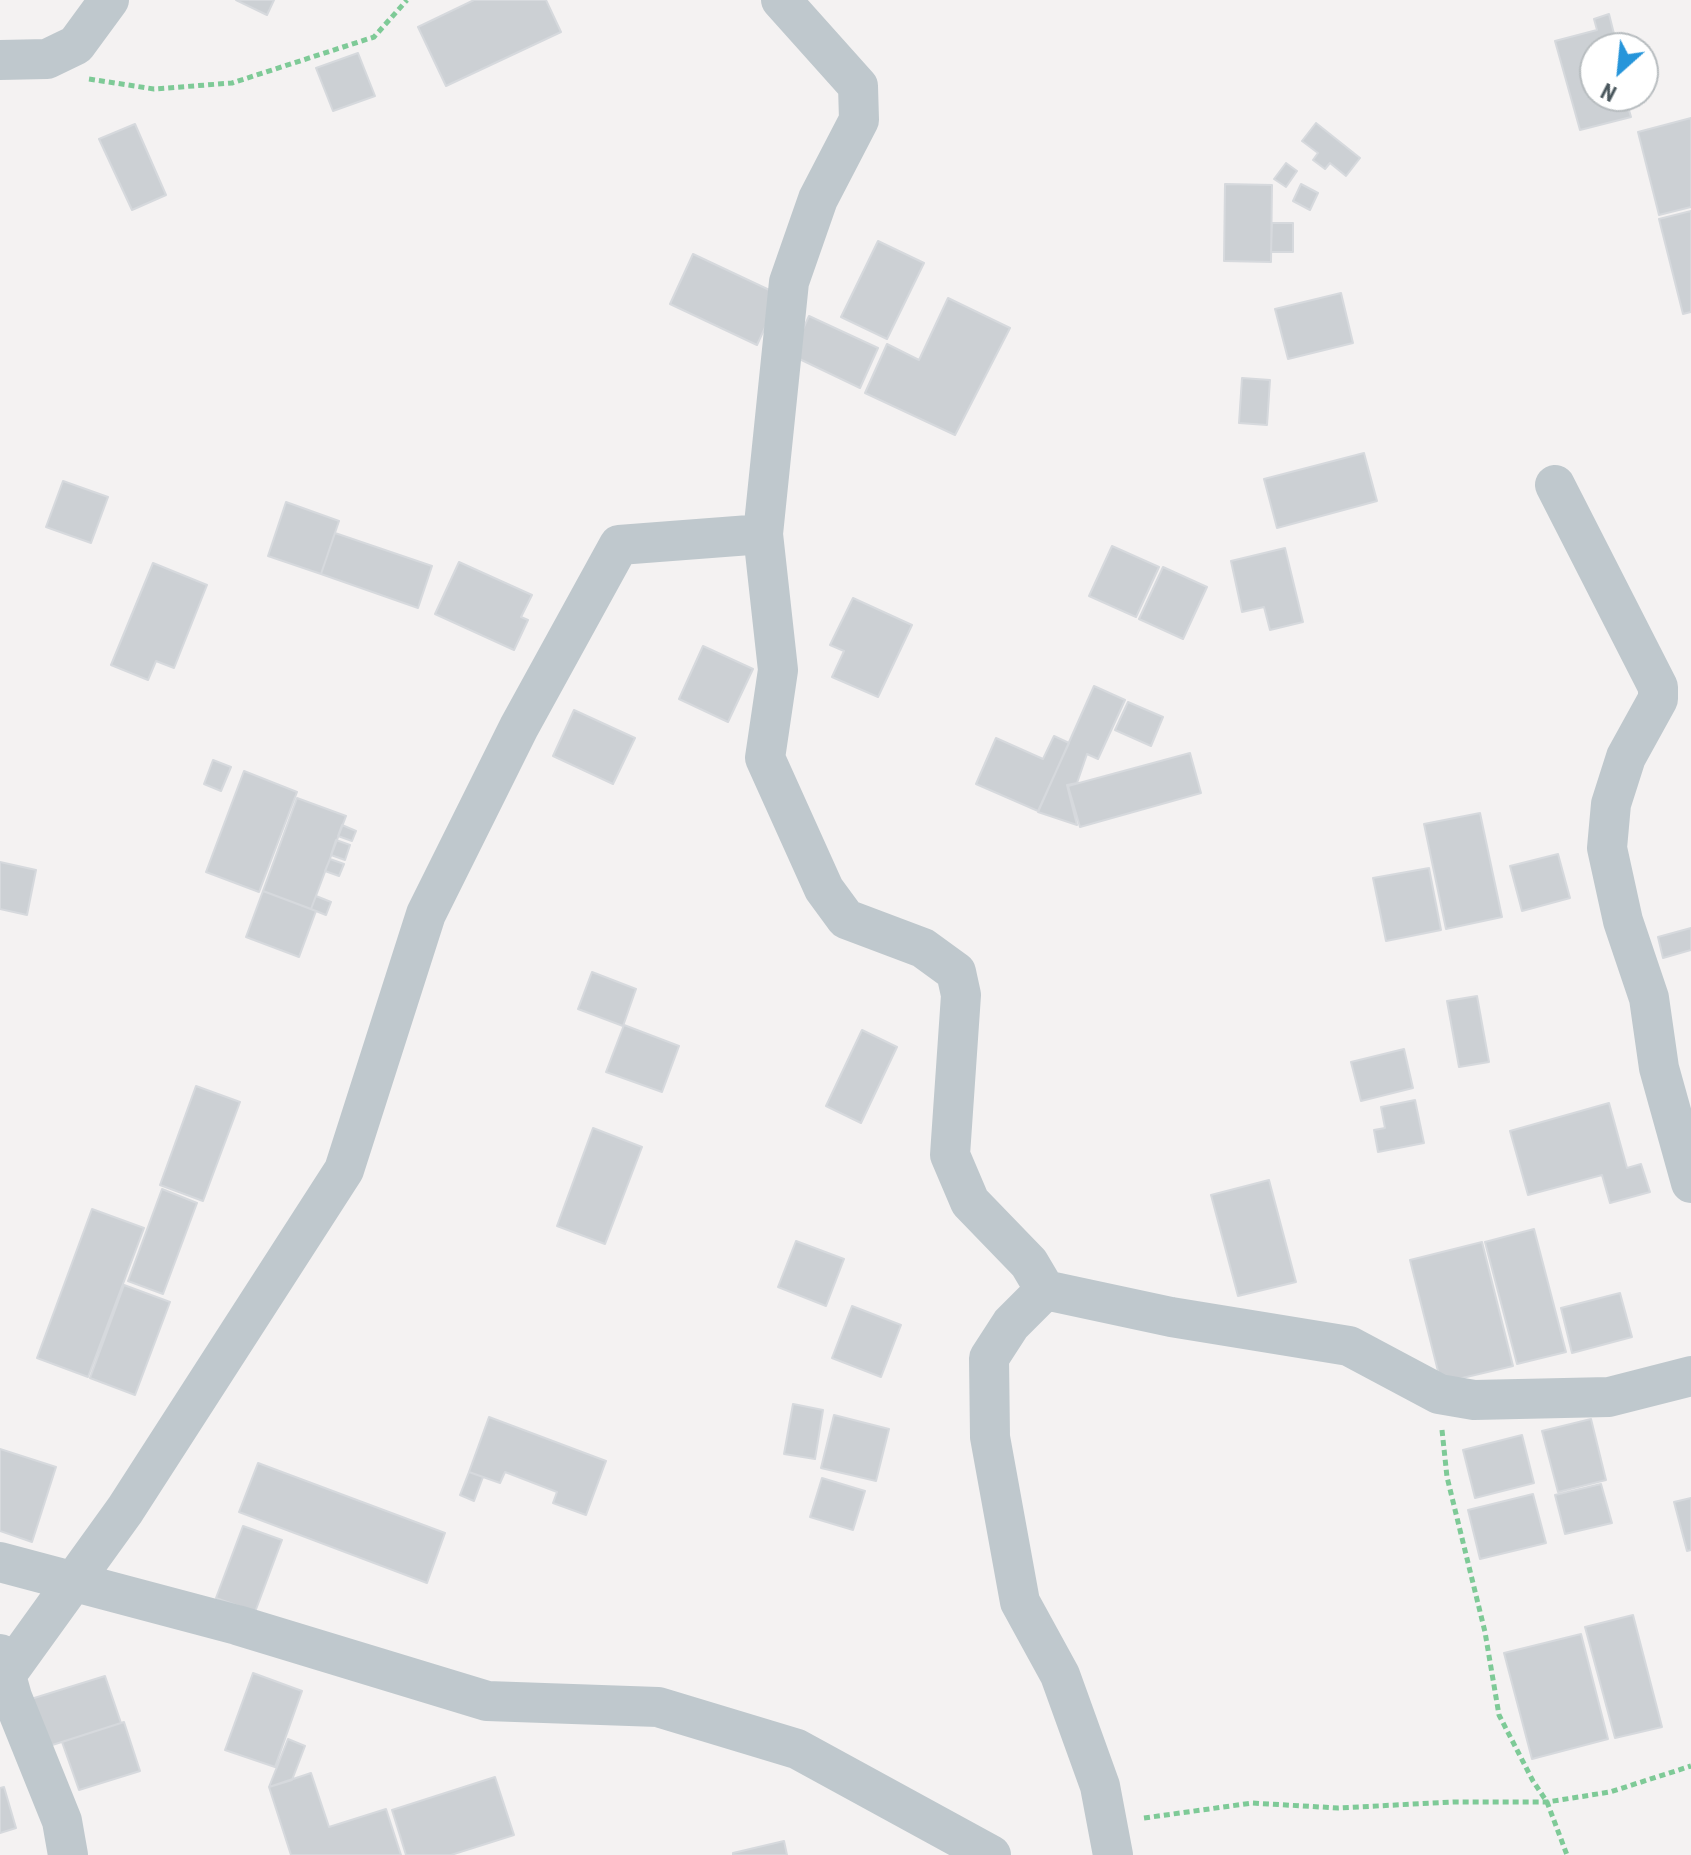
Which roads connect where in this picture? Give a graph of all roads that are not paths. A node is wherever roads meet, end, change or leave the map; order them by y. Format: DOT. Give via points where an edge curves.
graph roads {
  1 [pos="109,0"];
  2 [pos="781,0"];
  3 [pos="0,60"];
  4 [pos="1555,485"];
  5 [pos="763,534"];
  6 [pos="1691,1183"];
  7 [pos="1045,1290"];
  8 [pos="1691,1376"];
  9 [pos="0,1562"];
  10 [pos="73,1583"];
  11 [pos="3,1665"];
  12 [pos="1110,1839"];
  13 [pos="68,1855"];
  14 [pos="991,1855"];
  1 -- 3 [label="street" via="76,45 47,59"];
  2 -- 5 [label="street" via="858,86 859,120 818,199 789,282"];
  4 -- 6 [label="street" via="1658,687 1658,699 1626,757 1611,804 1607,848 1623,921 1649,998 1659,1068"];
  5 -- 7 [label="street" via="778,670 765,758 824,889 846,919 923,948 956,972 961,995 950,1155 970,1202 1029,1263"];
  5 -- 10 [label="street" via="619,545 519,727 426,914 344,1170"];
  7 -- 8 [label="street" via="1349,1346 1439,1394 1474,1400 1609,1397"];
  7 -- 12 [label="street" via="1011,1324 989,1358 990,1437 1020,1602 1060,1675 1100,1786"];
  9 -- 10 [label="street"];
  10 -- 11 [label="street"];
  10 -- 14 [label="street" via="237,1625 487,1701 672,1711 797,1749"];
  11 -- 13 [label="street" via="62,1821"];
}
